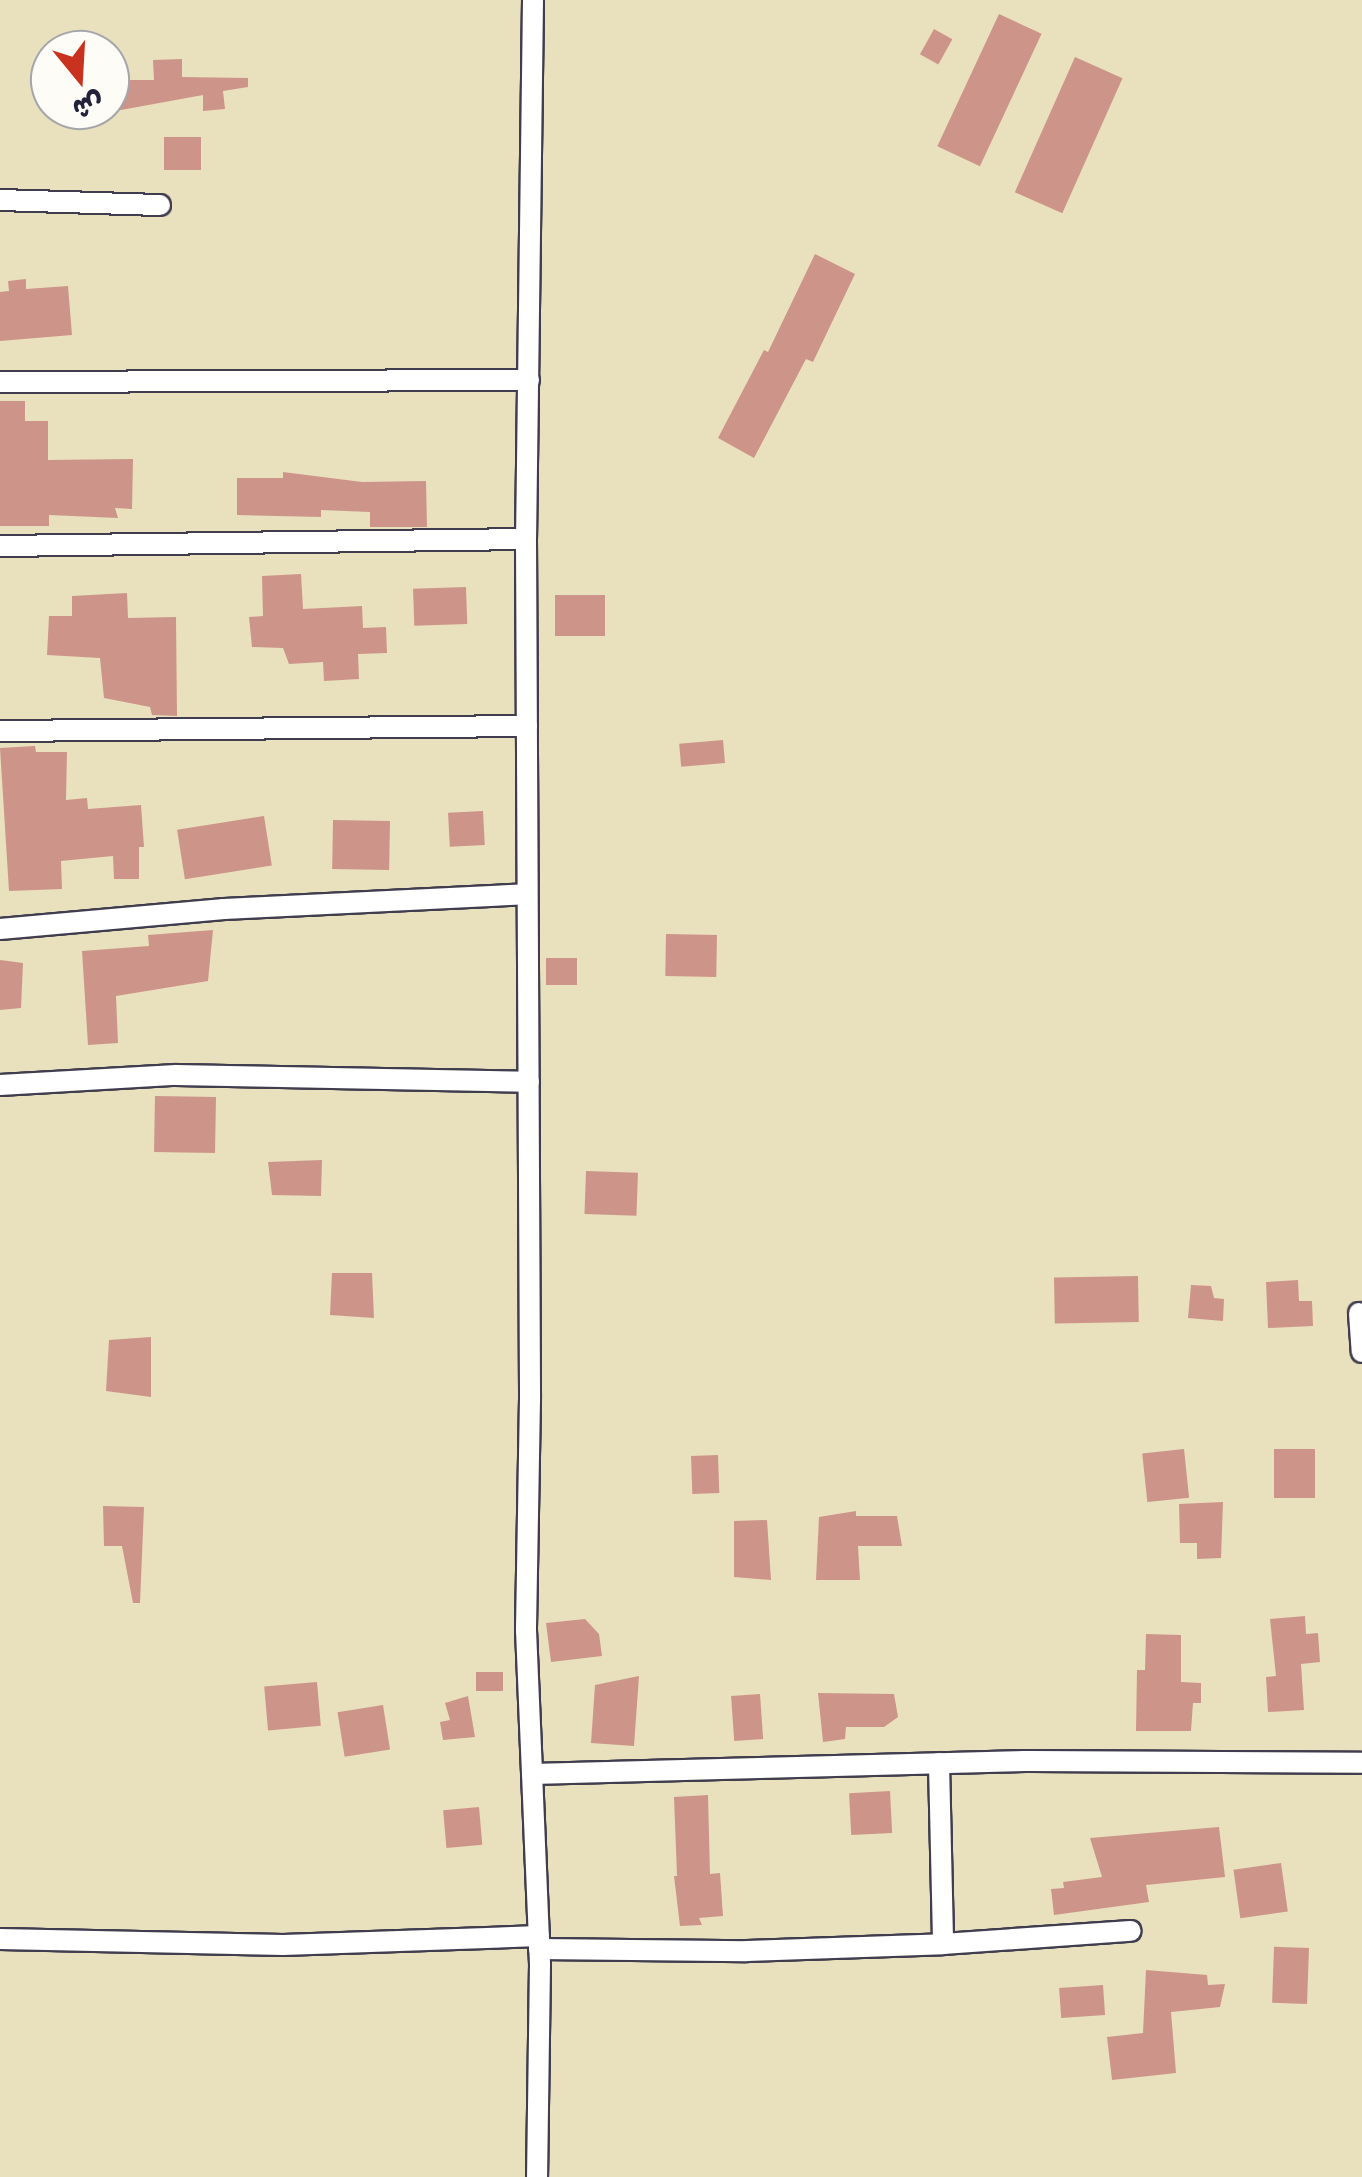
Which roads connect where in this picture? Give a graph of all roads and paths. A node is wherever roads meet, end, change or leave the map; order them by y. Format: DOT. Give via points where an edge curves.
graph roads {
  1 [pos="534,0"];
  2 [pos="0,200"];
  3 [pos="160,206"];
  4 [pos="528,380"];
  5 [pos="0,382"];
  6 [pos="526,539"];
  7 [pos="0,546"];
  8 [pos="526,726"];
  9 [pos="0,731"];
  10 [pos="526,894"];
  11 [pos="0,930"];
  12 [pos="529,1082"];
  13 [pos="0,1085"];
  14 [pos="1360,1313"];
  15 [pos="1362,1352"];
  16 [pos="1362,1763"];
  17 [pos="940,1764"];
  18 [pos="532,1774"];
  19 [pos="1131,1931"];
  20 [pos="0,1938"];
  21 [pos="539,1942"];
  22 [pos="943,1944"];
  23 [pos="536,2177"];
  1 -- 4 [label="street"];
  2 -- 3 [label="street"];
  4 -- 5 [label="street"];
  4 -- 6 [label="street"];
  6 -- 7 [label="street"];
  6 -- 8 [label="street"];
  8 -- 9 [label="street"];
  8 -- 10 [label="street"];
  10 -- 11 [label="street" via="224,909"];
  10 -- 12 [label="street"];
  12 -- 13 [label="street" via="176,1075"];
  12 -- 18 [label="street" via="526,1630"];
  14 -- 15 [label="street"];
  16 -- 17 [label="street"];
  17 -- 18 [label="street"];
  17 -- 22 [label="street"];
  18 -- 21 [label="street"];
  19 -- 22 [label="street"];
  20 -- 21 [label="street"];
  21 -- 22 [label="street" via="746,1950"];
  21 -- 23 [label="street"];
}
